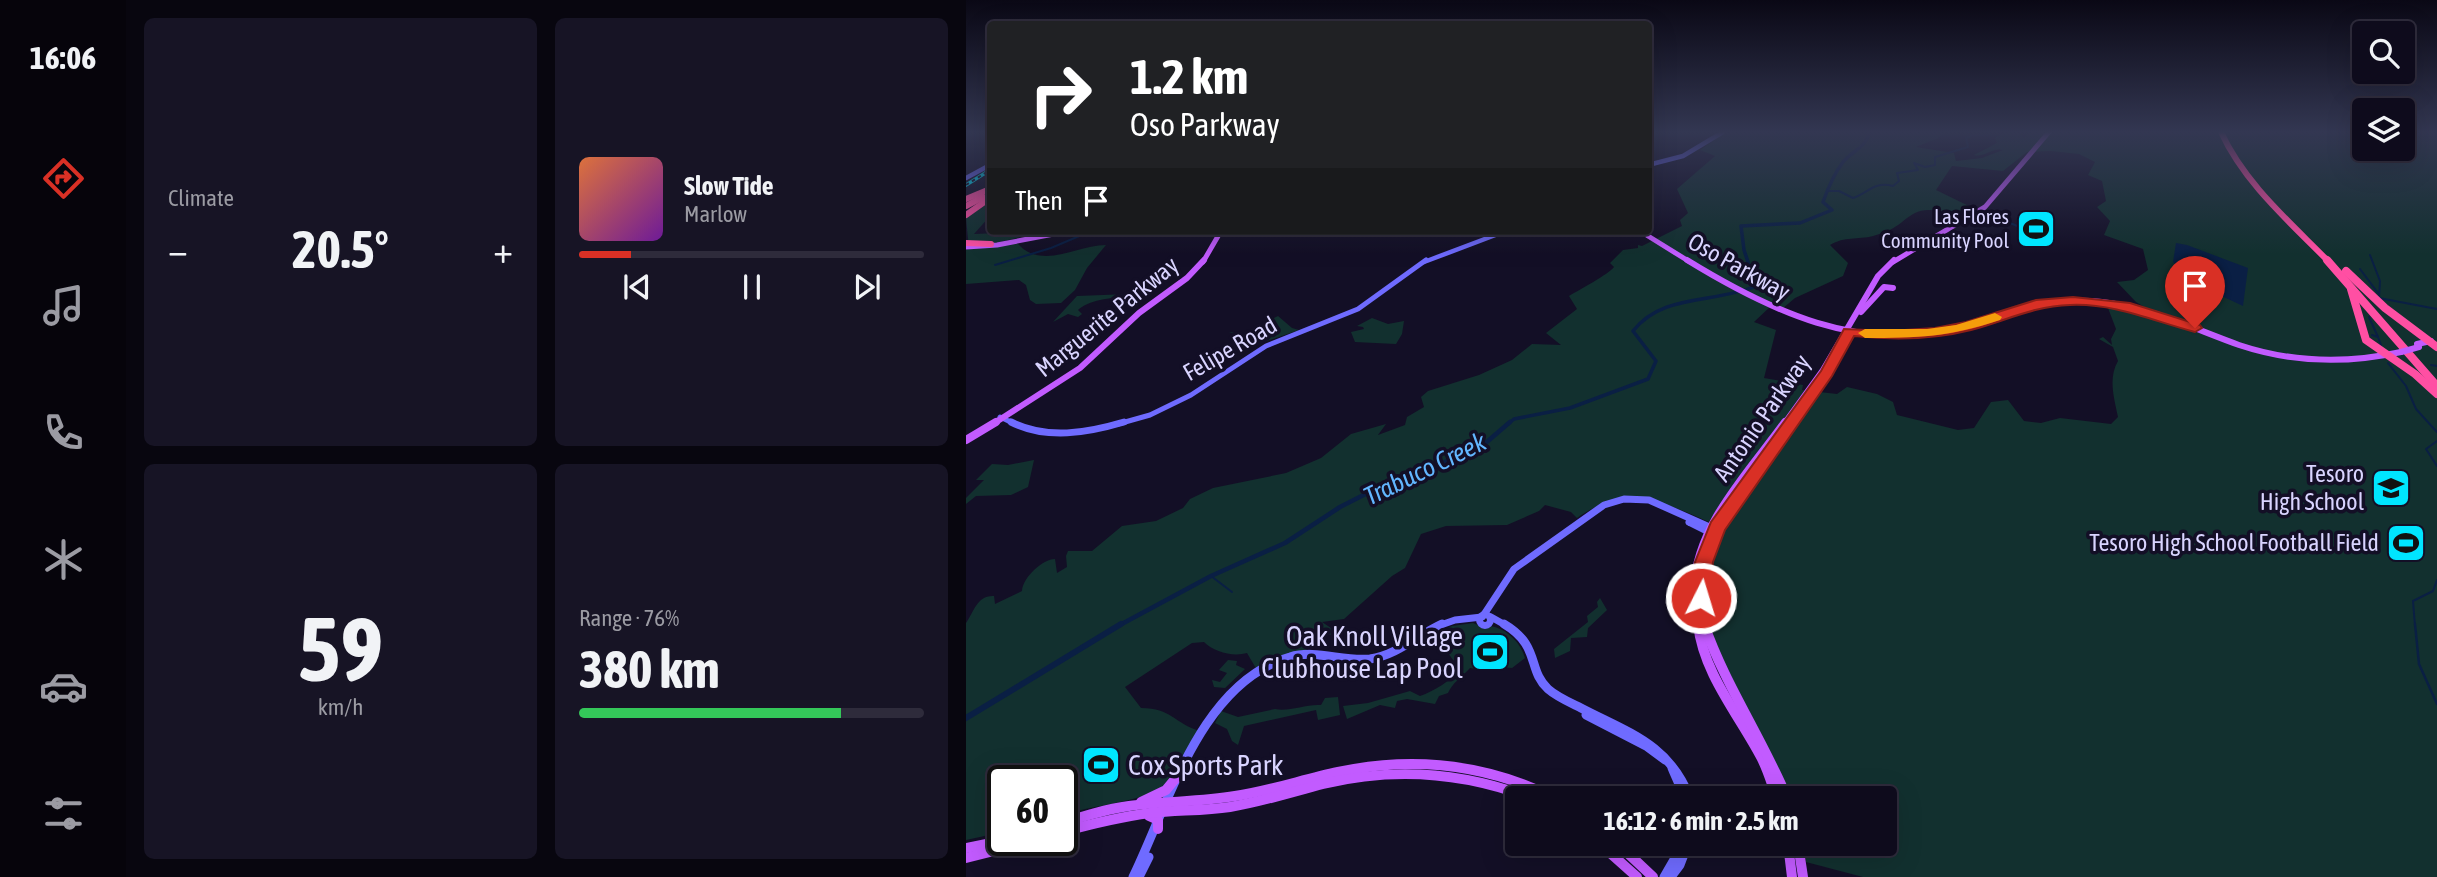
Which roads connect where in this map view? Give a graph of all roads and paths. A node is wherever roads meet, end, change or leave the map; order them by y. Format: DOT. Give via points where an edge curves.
graph roads {
  1 [pos="2015,173"];
  2 [pos="2018,173"];
  3 [pos="2244,173"];
  4 [pos="2249,173"];
  5 [pos="987,195"];
  6 [pos="987,196"];
  7 [pos="966,199"];
  8 [pos="966,210"];
  9 [pos="1042,235"];
  10 [pos="1049,235"];
  11 [pos="1217,235"];
  12 [pos="1495,235"];
  13 [pos="1649,235"];
  14 [pos="991,244"];
  15 [pos="968,245"];
  16 [pos="2319,245"];
  17 [pos="2332,266"];
  18 [pos="1894,288"];
  19 [pos="1754,299"];
  20 [pos="1861,312"];
  21 [pos="1848,328"];
  22 [pos="2435,343"];
  23 [pos="2384,354"];
  24 [pos="2437,377"];
  25 [pos="2437,386"];
  26 [pos="2437,394"];
  27 [pos="1001,417"];
  28 [pos="966,438"];
  29 [pos="1712,531"];
  30 [pos="1486,619"];
  31 [pos="1181,772"];
  32 [pos="1530,786"];
  33 [pos="1685,786"];
  34 [pos="1772,786"];
  35 [pos="1782,786"];
  36 [pos="1505,788"];
  37 [pos="1168,807"];
  38 [pos="1131,811"];
  39 [pos="1078,819"];
  40 [pos="1078,827"];
  41 [pos="1158,829"];
  42 [pos="987,844"];
  43 [pos="966,848"];
  44 [pos="987,853"];
  45 [pos="1613,856"];
  46 [pos="1631,856"];
  47 [pos="1676,856"];
  48 [pos="1683,856"];
  49 [pos="1789,856"];
  50 [pos="1800,856"];
  51 [pos="966,858"];
  52 [pos="1133,877"];
  53 [pos="1139,877"];
  54 [pos="1637,877"];
  55 [pos="1653,877"];
  56 [pos="1664,877"];
  57 [pos="1671,877"];
  58 [pos="1792,877"];
  59 [pos="1803,877"];
  1 -- 21 [label="main road, Antonio Parkway" via="1985,207 1882,271"];
  2 -- 20 [label="main road, Antonio Parkway" via="1988,209 1887,271"];
  3 -- 17 [label="highway"];
  4 -- 16 [label="highway"];
  5 -- 7 [label="highway"];
  6 -- 8 [label="highway"];
  9 -- 14 [label="main road"];
  10 -- 15 [label="main road" via="1005,244"];
  11 -- 27 [label="main road, Marguerite Parkway" via="1190,273 1078,367"];
  12 -- 27 [label="main road, Felipe Road" via="1427,260 1358,309 1266,346 1191,395 1150,415 1068,433 1024,429"];
  13 -- 19 [label="main road, Oso Parkway"];
  14 -- 15 [label="highway"];
  16 -- 22 [label="highway" via="2396,316"];
  16 -- 24 [label="highway"];
  17 -- 23 [label="highway" via="2357,302 2364,338"];
  17 -- 25 [label="highway"];
  18 -- 20 [label="main road" via="1884,288"];
  19 -- 21 [label="main road, Oso Parkway" via="1795,316"];
  19 -- 21 [label="main road, Oso Parkway" via="1793,318"];
  20 -- 21 [label="main road, Antonio Parkway"];
  21 -- 23 [label="main road, Oso Parkway" via="1889,335 1927,334 2036,304 2087,301 2151,312 2269,354 2350,362"];
  21 -- 29 [label="main road, Antonio Parkway"];
  22 -- 23 [label="main road, Oso Parkway, bridge"];
  23 -- 26 [label="highway"];
  27 -- 28 [label="main road, Marguerite Parkway"];
  29 -- 30 [label="main road" via="1653,502 1636,499 1604,505 1517,568"];
  29 -- 34 [label="main road, Antonio Parkway" via="1698,561 1694,587 1699,635 1714,675 1758,751"];
  29 -- 35 [label="main road, Antonio Parkway" via="1701,578 1707,638"];
  30 -- 31 [label="main road" via="1462,618 1441,625 1379,657 1353,660 1303,654 1259,670 1226,698"];
  30 -- 33 [label="main road" via="1512,629 1527,644 1538,676 1548,689 1657,750 1681,773"];
  30 -- 37 [label="main road" via="1446,626 1374,660 1307,656 1263,669 1222,707"];
  31 -- 37 [label="main road"];
  31 -- 38 [label="main road" via="1162,794"];
  32 -- 37 [label="main road" via="1490,772 1415,763 1353,769"];
  36 -- 37 [label="main road" via="1462,776 1403,773 1349,778 1232,807"];
  37 -- 38 [label="main road"];
  37 -- 41 [label="main road"];
  37 -- 53 [label="main road"];
  38 -- 39 [label="main road"];
  38 -- 40 [label="main road"];
  38 -- 41 [label="main road" via="1157,818"];
  41 -- 52 [label="main road"];
  42 -- 43 [label="main road"];
  44 -- 51 [label="main road"];
  45 -- 54 [label="main road"];
  46 -- 55 [label="main road"];
  47 -- 56 [label="main road"];
  48 -- 57 [label="main road"];
  49 -- 58 [label="main road"];
  50 -- 59 [label="main road"];
}
